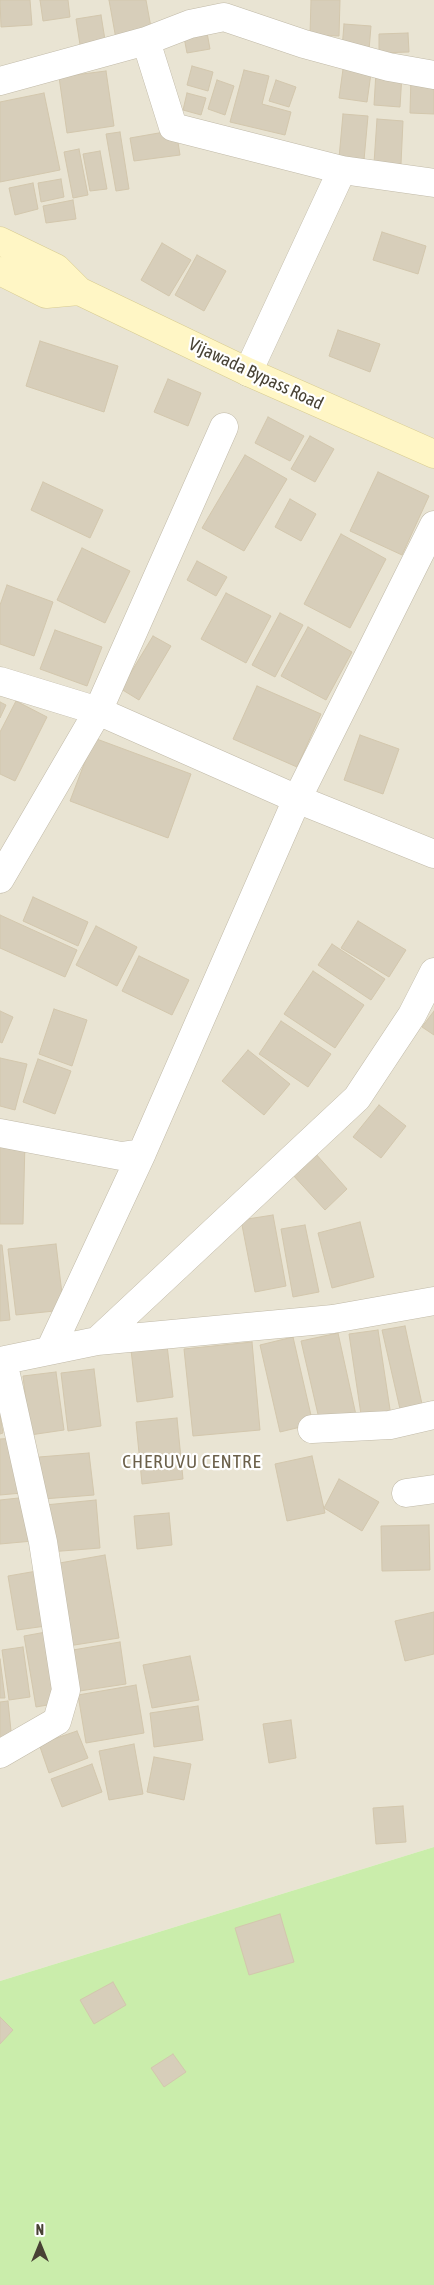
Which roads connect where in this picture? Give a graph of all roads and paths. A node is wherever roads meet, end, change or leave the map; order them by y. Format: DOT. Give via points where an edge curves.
graph roads {
  1 [pos="146,41"];
  2 [pos="434,75"];
  3 [pos="0,81"];
  4 [pos="342,170"];
  5 [pos="434,183"];
  6 [pos="0,241"];
  7 [pos="0,271"];
  8 [pos="79,291"];
  9 [pos="248,372"];
  10 [pos="224,427"];
  11 [pos="434,454"];
  12 [pos="434,525"];
  13 [pos="0,681"];
  14 [pos="98,711"];
  15 [pos="297,799"];
  16 [pos="434,854"];
  17 [pos="0,879"];
  18 [pos="434,972"];
  19 [pos="0,1132"];
  20 [pos="142,1153"];
  21 [pos="434,1301"];
  22 [pos="97,1341"];
  23 [pos="50,1350"];
  24 [pos="2,1361"];
  25 [pos="434,1415"];
  26 [pos="312,1429"];
  27 [pos="434,1489"];
  28 [pos="406,1492"];
  29 [pos="0,1754"];
  1 -- 2 [label="street" via="190,24 224,16 304,44"];
  1 -- 3 [label="street"];
  1 -- 4 [label="street" via="173,127"];
  4 -- 5 [label="street"];
  4 -- 9 [label="street"];
  6 -- 8 [label="main road, Vijawada Bypass Road" via="56,268"];
  7 -- 8 [label="main road" via="46,294"];
  8 -- 9 [label="main road, Vijawada Bypass Road"];
  9 -- 11 [label="main road, Vijawada Bypass Road"];
  10 -- 14 [label="street"];
  12 -- 15 [label="street"];
  13 -- 14 [label="street"];
  14 -- 15 [label="street"];
  14 -- 17 [label="street"];
  15 -- 16 [label="street"];
  15 -- 20 [label="street"];
  18 -- 22 [label="street" via="412,1014 356,1098"];
  19 -- 20 [label="street" via="121,1156"];
  20 -- 23 [label="street"];
  21 -- 22 [label="street" via="333,1319"];
  22 -- 23 [label="street"];
  23 -- 24 [label="street"];
  24 -- 29 [label="street" via="43,1542 66,1690 57,1721"];
  25 -- 26 [label="street" via="390,1425"];
  27 -- 28 [label="street"];
}
